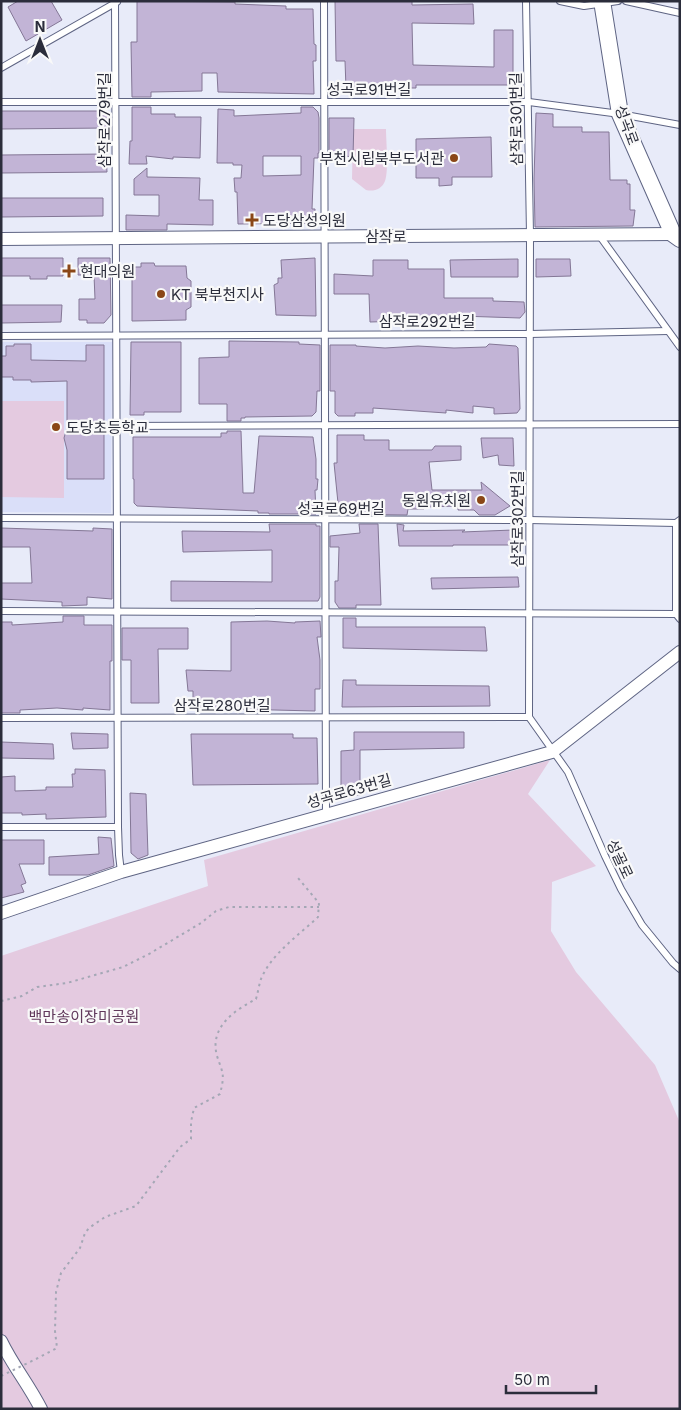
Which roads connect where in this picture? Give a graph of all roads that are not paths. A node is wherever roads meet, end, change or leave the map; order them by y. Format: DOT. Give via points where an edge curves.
graph roads {
  1 [pos="324,1"];
  2 [pos="526,1"];
  3 [pos="560,1"];
  4 [pos="626,1"];
  5 [pos="117,2"];
  6 [pos="607,2"];
  7 [pos="680,13"];
  8 [pos="1,68"];
  9 [pos="116,101"];
  10 [pos="1,102"];
  11 [pos="325,102"];
  12 [pos="529,102"];
  13 [pos="620,114"];
  14 [pos="680,125"];
  15 [pos="530,235"];
  16 [pos="599,235"];
  17 [pos="677,236"];
  18 [pos="325,237"];
  19 [pos="117,238"];
  20 [pos="1,239"];
  21 [pos="668,331"];
  22 [pos="325,334"];
  23 [pos="530,334"];
  24 [pos="1,336"];
  25 [pos="118,336"];
  26 [pos="680,346"];
  27 [pos="680,424"];
  28 [pos="325,425"];
  29 [pos="530,425"];
  30 [pos="118,426"];
  31 [pos="1,518"];
  32 [pos="118,519"];
  33 [pos="326,520"];
  34 [pos="529,520"];
  35 [pos="678,522"];
  36 [pos="1,611"];
  37 [pos="118,612"];
  38 [pos="326,613"];
  39 [pos="529,614"];
  40 [pos="678,616"];
  41 [pos="680,652"];
  42 [pos="118,717"];
  43 [pos="326,717"];
  44 [pos="529,717"];
  45 [pos="1,718"];
  46 [pos="552,752"];
  47 [pos="326,815"];
  48 [pos="1,827"];
  49 [pos="118,827"];
  50 [pos="121,872"];
  51 [pos="1,913"];
  52 [pos="680,969"];
  53 [pos="1,1341"];
  54 [pos="42,1409"];
  1 -- 11 [label="lane"];
  2 -- 12 [label="lane, 삼작로301번길"];
  3 -- 6 [label="lane" via="584,6"];
  4 -- 7 [label="lane"];
  5 -- 8 [label="lane"];
  5 -- 9 [label="lane, 삼작로279번길"];
  6 -- 13 [label="street, 성곡로"];
  9 -- 10 [label="lane, 성곡로91번길"];
  9 -- 11 [label="lane, 성곡로91번길"];
  9 -- 19 [label="lane, 삼작로279번길"];
  11 -- 12 [label="lane, 성곡로91번길"];
  11 -- 18 [label="lane"];
  12 -- 13 [label="lane, 성곡로91번길"];
  12 -- 15 [label="lane, 삼작로301번길"];
  13 -- 14 [label="lane, 성곡로91번길"];
  13 -- 17 [label="street, 성곡로"];
  15 -- 16 [label="street, 삼작로"];
  15 -- 18 [label="street, 삼작로"];
  15 -- 23 [label="lane, 삼작로302번길"];
  16 -- 17 [label="street, 삼작로"];
  16 -- 21 [label="lane"];
  18 -- 19 [label="street, 삼작로"];
  18 -- 22 [label="lane"];
  19 -- 20 [label="street, 삼작로"];
  19 -- 25 [label="lane"];
  21 -- 23 [label="lane"];
  21 -- 26 [label="lane"];
  22 -- 23 [label="lane, 삼작로292번길"];
  22 -- 25 [label="lane"];
  22 -- 28 [label="lane"];
  23 -- 29 [label="lane, 삼작로302번길"];
  24 -- 25 [label="lane"];
  25 -- 30 [label="lane"];
  27 -- 29 [label="lane"];
  28 -- 29 [label="lane"];
  28 -- 30 [label="lane"];
  28 -- 33 [label="lane"];
  29 -- 34 [label="lane, 삼작로302번길"];
  30 -- 32 [label="lane"];
  31 -- 32 [label="lane, 성곡로69번길"];
  32 -- 33 [label="lane, 성곡로69번길"];
  32 -- 37 [label="lane"];
  33 -- 34 [label="lane, 성곡로69번길"];
  33 -- 38 [label="lane"];
  34 -- 35 [label="lane, 성곡로69번길"];
  34 -- 39 [label="lane, 삼작로302번길"];
  35 -- 40 [label="lane"];
  36 -- 37 [label="lane"];
  37 -- 38 [label="lane"];
  37 -- 42 [label="lane"];
  38 -- 39 [label="lane"];
  38 -- 43 [label="lane"];
  39 -- 40 [label="lane"];
  39 -- 44 [label="lane, 삼작로302번길"];
  41 -- 46 [label="street, 성곡로63번길"];
  42 -- 43 [label="lane, 삼작로280번길"];
  42 -- 45 [label="lane, 삼작로280번길"];
  42 -- 49 [label="lane"];
  43 -- 44 [label="lane"];
  43 -- 47 [label="lane"];
  44 -- 46 [label="lane"];
  46 -- 47 [label="street, 성곡로63번길"];
  46 -- 52 [label="lane, 성골로" via="568,772 620,889 642,925"];
  47 -- 50 [label="street, 성곡로63번길"];
  48 -- 49 [label="lane"];
  49 -- 50 [label="lane"];
  50 -- 51 [label="street, 성곡로63번길"];
  53 -- 54 [label="street"];
}
